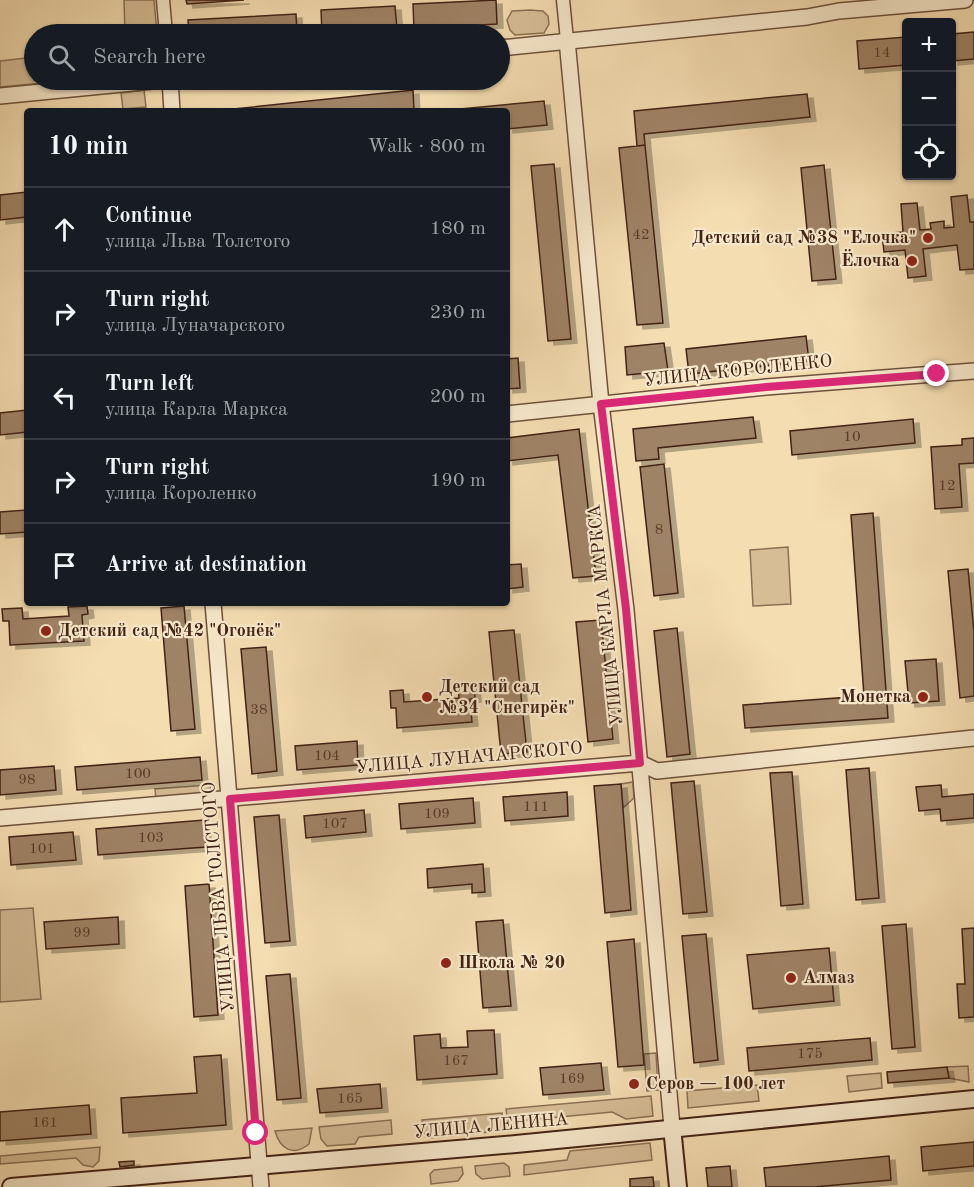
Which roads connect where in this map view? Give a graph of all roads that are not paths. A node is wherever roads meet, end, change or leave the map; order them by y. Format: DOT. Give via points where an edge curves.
graph roads {
  1 [pos="163,0"];
  2 [pos="563,0"];
  3 [pos="964,0"];
  4 [pos="841,6"];
  5 [pos="165,24"];
  6 [pos="567,40"];
  7 [pos="510,47"];
  8 [pos="61,90"];
  9 [pos="171,90"];
  10 [pos="0,96"];
  11 [pos="172,108"];
  12 [pos="974,371"];
  13 [pos="601,404"];
  14 [pos="510,414"];
  15 [pos="213,606"];
  16 [pos="974,738"];
  17 [pos="640,763"];
  18 [pos="230,799"];
  19 [pos="0,818"];
  20 [pos="974,1099"];
  21 [pos="672,1127"];
  22 [pos="259,1166"];
  23 [pos="11,1187"];
  24 [pos="261,1187"];
  25 [pos="678,1187"];
  1 -- 5 [label="street"];
  2 -- 6 [label="street"];
  3 -- 4 [label="street"];
  4 -- 6 [label="street" via="807,17"];
  6 -- 7 [label="street"];
  6 -- 13 [label="street, УЛИЦА КАРЛА МАРКСА"];
  8 -- 10 [label="street"];
  9 -- 11 [label="street"];
  12 -- 13 [label="street, УЛИЦА КОРОЛЕНКО"];
  13 -- 14 [label="street, УЛИЦА КОРОЛЕНКО"];
  13 -- 17 [label="street, УЛИЦА КАРЛА МАРКСА"];
  15 -- 18 [label="street, УЛИЦА ЛЬВА ТОЛСТОГО"];
  16 -- 17 [label="street, УЛИЦА ЛУНАЧАРСКОГО" via="657,771"];
  17 -- 18 [label="street, УЛИЦА ЛУНАЧАРСКОГО"];
  17 -- 21 [label="street, УЛИЦА КАРЛА МАРКСА"];
  18 -- 19 [label="street, УЛИЦА ЛУНАЧАРСКОГО"];
  18 -- 22 [label="street, УЛИЦА ЛЬВА ТОЛСТОГО"];
  20 -- 21 [label="main road, УЛИЦА ЛЕНИНА"];
  21 -- 22 [label="main road, УЛИЦА ЛЕНИНА"];
  21 -- 25 [label="main road, УЛИЦА КАРЛА МАРКСА"];
  22 -- 23 [label="main road, УЛИЦА ЛЕНИНА"];
  22 -- 24 [label="street, УЛИЦА ЛЬВА ТОЛСТОГО"];
}
